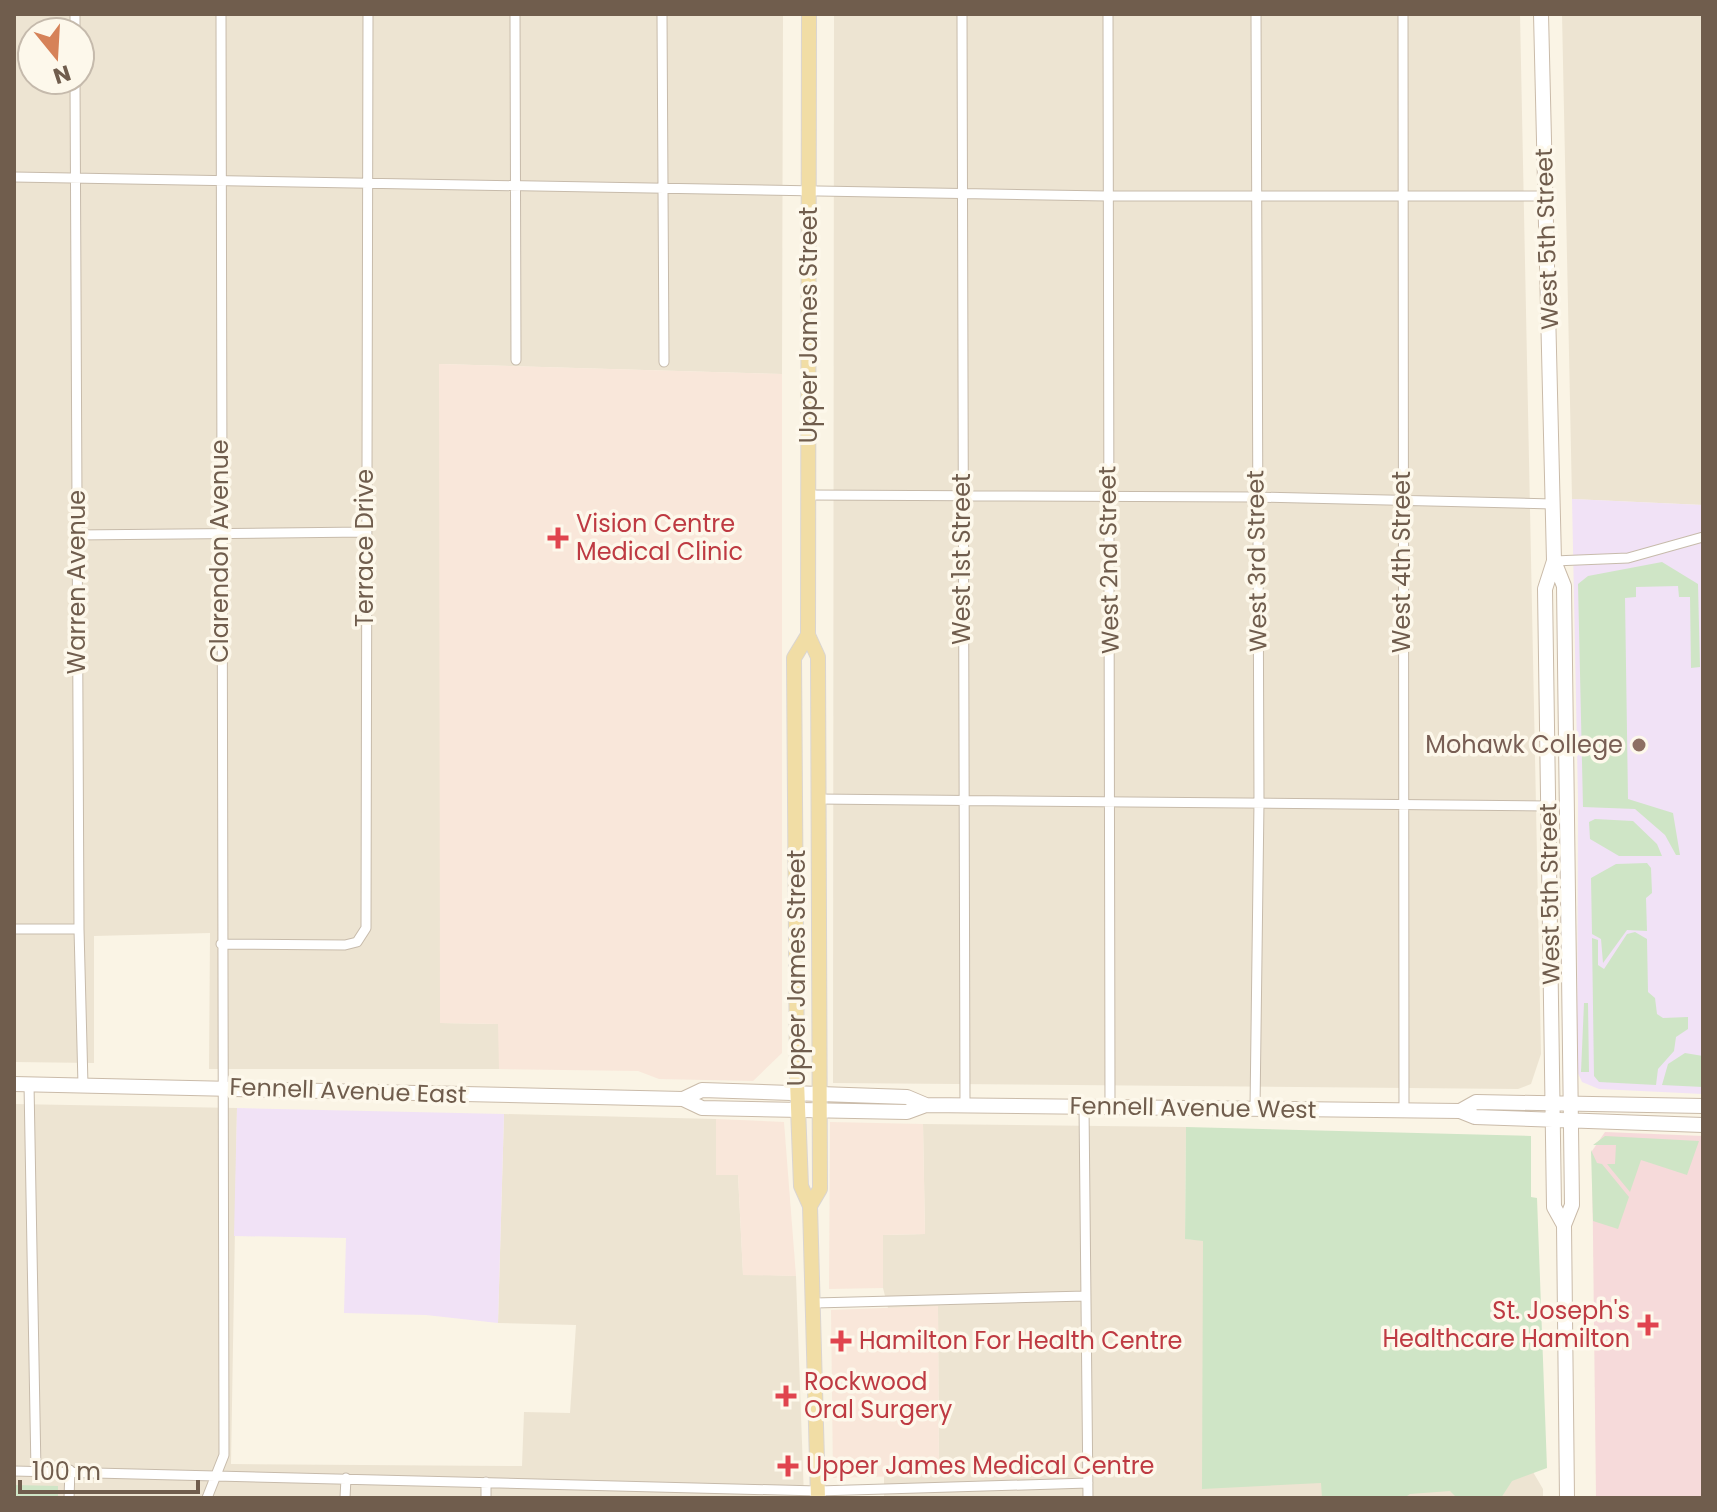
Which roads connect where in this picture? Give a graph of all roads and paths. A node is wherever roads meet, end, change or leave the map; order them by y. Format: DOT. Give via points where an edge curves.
graph roads {
  1 [pos="221,14"];
  2 [pos="368,14"];
  3 [pos="515,14"];
  4 [pos="662,14"];
  5 [pos="809,14"];
  6 [pos="962,14"];
  7 [pos="1108,14"];
  8 [pos="1256,14"];
  9 [pos="1403,14"];
  10 [pos="1541,14"];
  11 [pos="75,96"];
  12 [pos="76,176"];
  13 [pos="14,177"];
  14 [pos="223,178"];
  15 [pos="368,180"];
  16 [pos="514,184"];
  17 [pos="661,187"];
  18 [pos="809,191"];
  19 [pos="963,193"];
  20 [pos="1106,196"];
  21 [pos="1254,196"];
  22 [pos="1545,196"];
  23 [pos="1405,197"];
  24 [pos="516,360"];
  25 [pos="664,362"];
  26 [pos="961,494"];
  27 [pos="808,495"];
  28 [pos="1256,497"];
  29 [pos="1109,498"];
  30 [pos="1401,501"];
  31 [pos="1553,504"];
  32 [pos="365,532"];
  33 [pos="220,534"];
  34 [pos="76,535"];
  35 [pos="1703,537"];
  36 [pos="1554,561"];
  37 [pos="808,635"];
  38 [pos="818,799"];
  39 [pos="962,799"];
  40 [pos="1112,801"];
  41 [pos="1259,802"];
  42 [pos="1403,804"];
  43 [pos="1549,806"];
  44 [pos="14,929"];
  45 [pos="79,929"];
  46 [pos="221,944"];
  47 [pos="22,1084"];
  48 [pos="83,1085"];
  49 [pos="223,1087"];
  50 [pos="808,1094"];
  51 [pos="683,1099"];
  52 [pos="1553,1101"];
  53 [pos="1571,1102"];
  54 [pos="926,1105"];
  55 [pos="965,1105"];
  56 [pos="1084,1106"];
  57 [pos="1110,1106"];
  58 [pos="1703,1106"];
  59 [pos="1255,1109"];
  60 [pos="808,1110"];
  61 [pos="1404,1111"];
  62 [pos="1460,1111"];
  63 [pos="1552,1120"];
  64 [pos="1572,1121"];
  65 [pos="1703,1125"];
  66 [pos="1564,1225"];
  67 [pos="1086,1296"];
  68 [pos="815,1303"];
  69 [pos="70,1470"];
  70 [pos="14,1471"];
  71 [pos="36,1471"];
  72 [pos="214,1474"];
  73 [pos="346,1478"];
  74 [pos="486,1482"];
  75 [pos="1088,1483"];
  76 [pos="652,1492"];
  77 [pos="818,1495"];
  78 [pos="69,1498"];
  79 [pos="207,1498"];
  80 [pos="345,1498"];
  81 [pos="486,1498"];
  82 [pos="1088,1498"];
  83 [pos="1567,1498"];
  1 -- 14 [label="street, Clarendon Avenue"];
  2 -- 15 [label="street, Terrace Drive"];
  3 -- 16 [label="street"];
  4 -- 17 [label="street"];
  5 -- 18 [label="main road, Upper James Street"];
  6 -- 19 [label="street, West 1st Street"];
  7 -- 20 [label="street, West 2nd Street"];
  8 -- 21 [label="street, West 3rd Street"];
  9 -- 23 [label="street, West 4th Street"];
  10 -- 22 [label="main road, West 5th Street"];
  11 -- 12 [label="street, Warren Avenue"];
  12 -- 13 [label="street"];
  12 -- 14 [label="street"];
  12 -- 34 [label="street, Warren Avenue"];
  14 -- 15 [label="street"];
  14 -- 33 [label="street, Clarendon Avenue"];
  15 -- 16 [label="street"];
  15 -- 32 [label="street, Terrace Drive"];
  16 -- 17 [label="street"];
  16 -- 24 [label="street"];
  17 -- 18 [label="street"];
  17 -- 25 [label="street"];
  18 -- 19 [label="street"];
  18 -- 27 [label="main road, Upper James Street"];
  19 -- 20 [label="street"];
  19 -- 26 [label="street, West 1st Street"];
  20 -- 21 [label="street"];
  20 -- 29 [label="street, West 2nd Street"];
  21 -- 23 [label="street"];
  21 -- 28 [label="street, West 3rd Street"];
  22 -- 23 [label="street"];
  22 -- 31 [label="main road, West 5th Street"];
  23 -- 30 [label="street, West 4th Street"];
  26 -- 27 [label="street"];
  26 -- 29 [label="street"];
  26 -- 39 [label="street, West 1st Street"];
  27 -- 37 [label="main road, Upper James Street"];
  28 -- 29 [label="street"];
  28 -- 30 [label="street"];
  28 -- 41 [label="street, West 3rd Street"];
  29 -- 40 [label="street, West 2nd Street"];
  30 -- 31 [label="street"];
  30 -- 42 [label="street, West 4th Street"];
  31 -- 36 [label="main road, West 5th Street"];
  32 -- 33 [label="street"];
  32 -- 46 [label="street, Terrace Drive" via="366,928 357,942 345,945"];
  33 -- 34 [label="street"];
  33 -- 46 [label="street, Clarendon Avenue"];
  34 -- 45 [label="street, Warren Avenue"];
  35 -- 36 [label="street" via="1628,558"];
  36 -- 43 [label="main road, West 5th Street" via="1545,589"];
  36 -- 53 [label="main road, West 5th Street" via="1564,586"];
  37 -- 38 [label="main road, Upper James Street" via="818,657"];
  37 -- 50 [label="main road, Upper James Street" via="794,658"];
  38 -- 39 [label="street"];
  38 -- 50 [label="main road, Upper James Street"];
  39 -- 40 [label="street"];
  39 -- 55 [label="street, West 1st Street"];
  40 -- 41 [label="street"];
  40 -- 57 [label="street, West 2nd Street"];
  41 -- 42 [label="street"];
  41 -- 59 [label="street, West 3rd Street"];
  42 -- 43 [label="street"];
  42 -- 61 [label="street, West 4th Street"];
  43 -- 52 [label="main road, West 5th Street"];
  44 -- 45 [label="street"];
  45 -- 48 [label="street, Warren Avenue"];
  46 -- 49 [label="street, Clarendon Avenue"];
  47 -- 48 [label="main road, Fennell Avenue East"];
  47 -- 71 [label="street"];
  48 -- 49 [label="main road, Fennell Avenue East"];
  49 -- 51 [label="main road, Fennell Avenue East"];
  49 -- 72 [label="street, Clarendon Avenue" via="224,1455"];
  50 -- 51 [label="main road, Fennell Avenue East" via="702,1090"];
  50 -- 54 [label="main road, Fennell Avenue West" via="907,1097"];
  50 -- 60 [label="main road, Upper James Street"];
  50 -- 60 [label="main road, Upper James Street"];
  51 -- 60 [label="main road, Fennell Avenue East" via="702,1108"];
  52 -- 53 [label="main road, Fennell Avenue West"];
  52 -- 62 [label="main road, Fennell Avenue West" via="1476,1102"];
  52 -- 63 [label="main road, West 5th Street"];
  53 -- 58 [label="main road, Fennell Avenue West"];
  53 -- 64 [label="main road, West 5th Street"];
  54 -- 55 [label="main road, Fennell Avenue West"];
  54 -- 60 [label="main road, Fennell Avenue West" via="907,1112"];
  55 -- 56 [label="main road, Fennell Avenue West"];
  56 -- 57 [label="main road, Fennell Avenue West"];
  56 -- 67 [label="street"];
  57 -- 59 [label="main road, Fennell Avenue West"];
  59 -- 61 [label="main road, Fennell Avenue West"];
  60 -- 68 [label="main road, Upper James Street" via="820,1189 810,1206"];
  61 -- 62 [label="main road, Fennell Avenue West"];
  62 -- 63 [label="main road, Fennell Avenue West" via="1475,1117"];
  63 -- 64 [label="main road, Fennell Avenue West"];
  63 -- 66 [label="main road, West 5th Street" via="1554,1207"];
  64 -- 65 [label="main road, Fennell Avenue West"];
  64 -- 66 [label="main road, West 5th Street" via="1572,1205"];
  66 -- 83 [label="main road, West 5th Street"];
  67 -- 68 [label="street"];
  67 -- 75 [label="street"];
  68 -- 77 [label="main road, Upper James Street"];
  69 -- 71 [label="street"];
  69 -- 72 [label="street"];
  69 -- 78 [label="street"];
  70 -- 71 [label="street"];
  72 -- 73 [label="street"];
  72 -- 79 [label="street, Clarendon Avenue"];
  73 -- 74 [label="street"];
  73 -- 80 [label="street"];
  74 -- 76 [label="street"];
  74 -- 81 [label="street"];
  75 -- 77 [label="street"];
  75 -- 82 [label="street"];
  76 -- 77 [label="street"];
}
